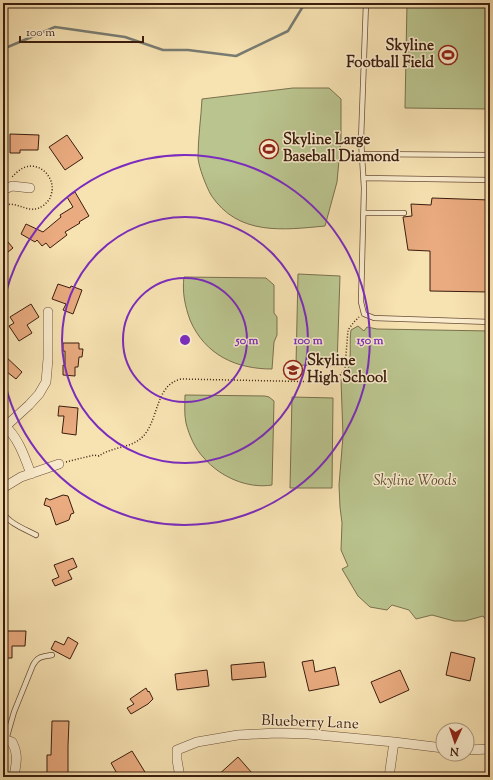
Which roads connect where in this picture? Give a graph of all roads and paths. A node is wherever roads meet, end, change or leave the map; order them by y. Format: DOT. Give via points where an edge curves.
graph roads {
  1 [pos="366,3"];
  2 [pos="362,154"];
  3 [pos="490,154"];
  4 [pos="364,178"];
  5 [pos="490,180"];
  6 [pos="30,188"];
  7 [pos="3,190"];
  8 [pos="364,213"];
  9 [pos="404,213"];
  10 [pos="48,312"];
  11 [pos="364,314"];
  12 [pos="490,322"];
  13 [pos="4,425"];
  14 [pos="73,460"];
  15 [pos="59,464"];
  16 [pos="31,474"];
  17 [pos="3,488"];
  18 [pos="3,513"];
  19 [pos="36,535"];
  20 [pos="52,655"];
  21 [pos="4,739"];
  22 [pos="394,742"];
  23 [pos="435,747"];
  24 [pos="490,749"];
  25 [pos="475,750"];
  26 [pos="14,777"];
  27 [pos="180,777"];
  28 [pos="389,777"];
  1 -- 2 [label="lane"];
  2 -- 3 [label="lane"];
  2 -- 4 [label="lane"];
  4 -- 5 [label="lane"];
  4 -- 8 [label="lane"];
  6 -- 7 [label="street" via="12,186"];
  8 -- 9 [label="lane"];
  8 -- 11 [label="lane" via="361,302"];
  10 -- 13 [label="street" via="46,382 39,394 19,415"];
  11 -- 12 [label="lane" via="374,318"];
  11 -- 14 [label="path" via="348,330 345,367 337,378 327,382 176,380 164,391 146,434 140,440 98,456"];
  13 -- 16 [label="street" via="22,448"];
  15 -- 16 [label="street"];
  16 -- 17 [label="street"];
  18 -- 19 [label="lane" via="12,523"];
  20 -- 21 [label="lane" via="40,657 33,665"];
  21 -- 26 [label="street" via="12,742 16,749"];
  22 -- 23 [label="street, Blueberry Lane"];
  22 -- 27 [label="street, Blueberry Lane" via="308,734 238,735 197,742 177,750"];
  22 -- 28 [label="street"];
  24 -- 25 [label="street"];
}
